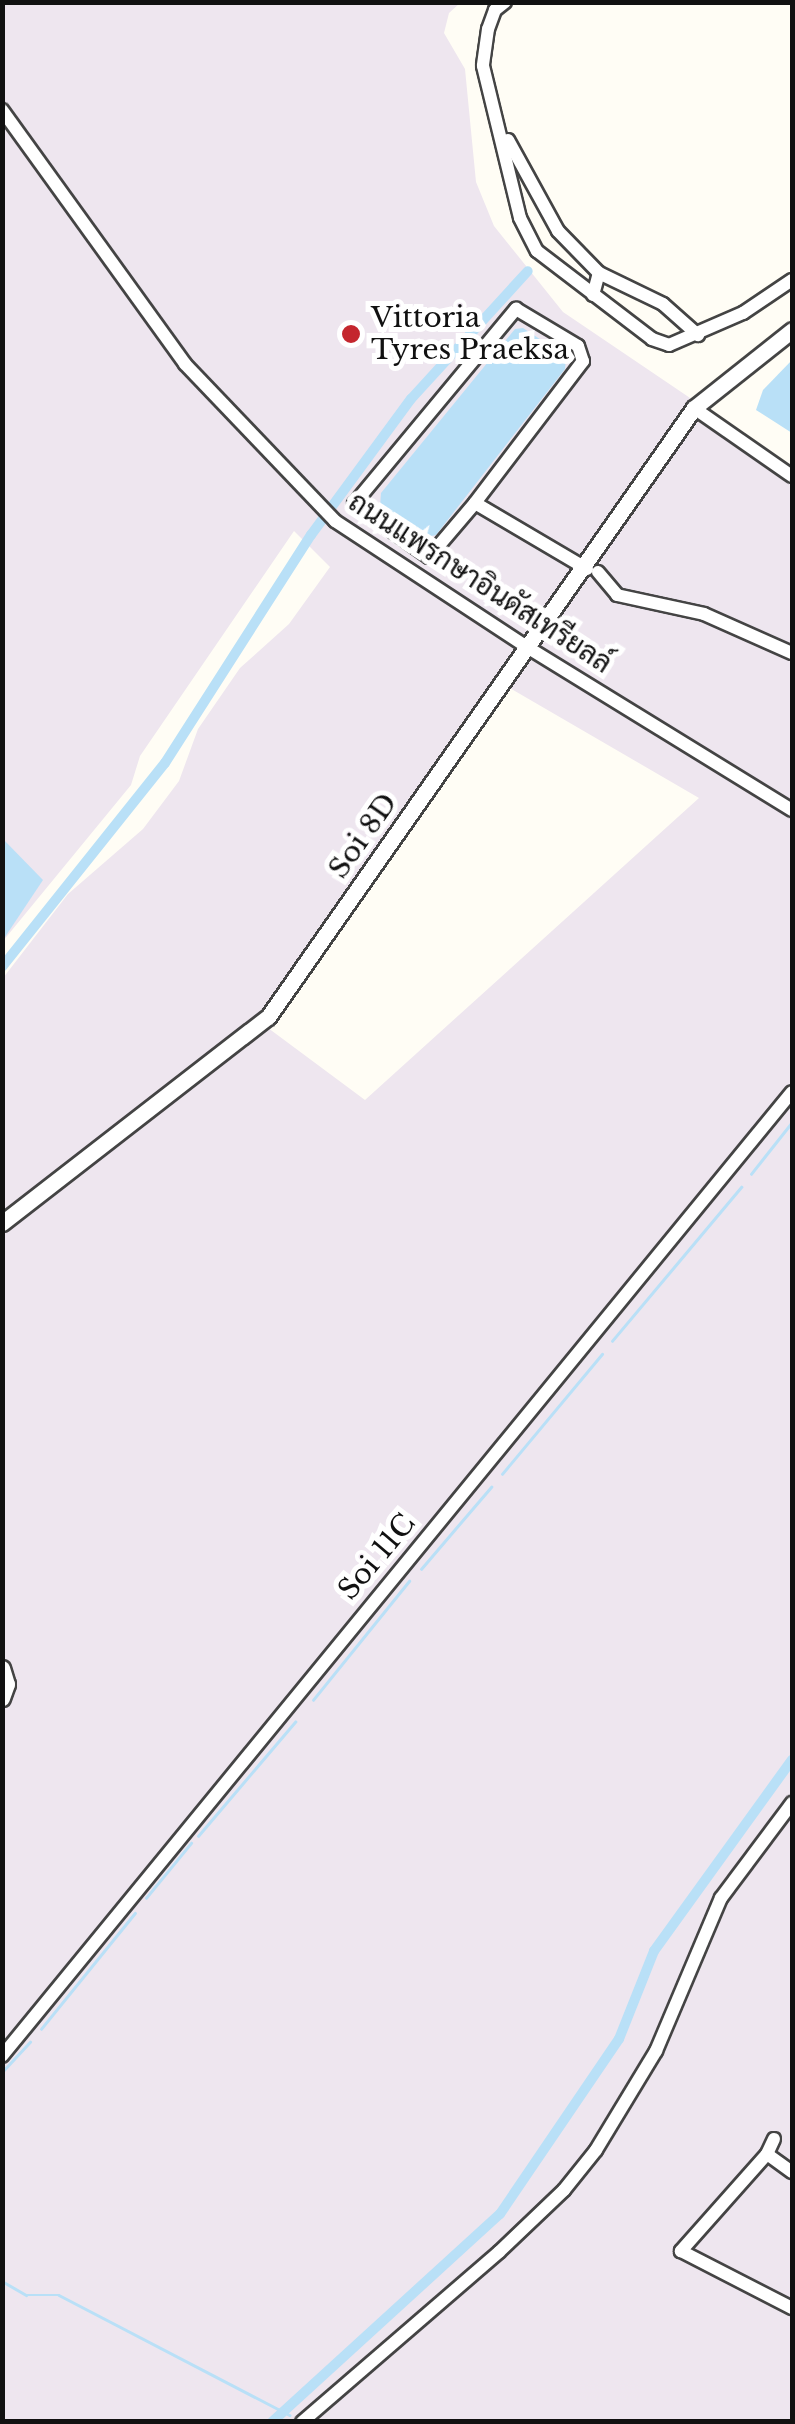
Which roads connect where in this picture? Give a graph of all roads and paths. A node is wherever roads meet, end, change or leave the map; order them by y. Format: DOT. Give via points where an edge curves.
graph roads {
  1 [pos="505,2"];
  2 [pos="2,110"];
  3 [pos="494,113"];
  4 [pos="598,273"];
  5 [pos="792,280"];
  6 [pos="593,295"];
  7 [pos="792,330"];
  8 [pos="698,335"];
  9 [pos="694,408"];
  10 [pos="792,476"];
  11 [pos="475,503"];
  12 [pos="590,570"];
  13 [pos="527,647"];
  14 [pos="792,653"];
  15 [pos="792,810"];
  16 [pos="792,1092"];
  17 [pos="2,1223"];
  18 [pos="2,1668"];
  19 [pos="2,1698"];
  20 [pos="792,1803"];
  21 [pos="2,2056"];
  22 [pos="774,2139"];
  23 [pos="766,2154"];
  24 [pos="792,2172"];
  25 [pos="792,2308"];
  26 [pos="302,2422"];
  1 -- 3 [label="street" via="495,10 485,47"];
  2 -- 13 [label="street, ถนนแพรกษาอินดัสเทรียลล์" via="185,364 334,521"];
  3 -- 4 [label="street" via="558,231"];
  3 -- 6 [label="street" via="520,218 538,251"];
  4 -- 6 [label="street"];
  4 -- 8 [label="street" via="663,304"];
  5 -- 8 [label="street"];
  6 -- 8 [label="street" via="652,339 669,345"];
  7 -- 9 [label="street, Soi 8D"];
  9 -- 10 [label="street"];
  9 -- 12 [label="street, Soi 8D"];
  11 -- 11 [label="street" via="583,361 578,346 516,308 354,504 429,558"];
  11 -- 12 [label="street"];
  12 -- 13 [label="street, Soi 8D"];
  12 -- 14 [label="street" via="617,595 704,614"];
  13 -- 15 [label="street, ถนนแพรกษาอินดัสเทรียลล์"];
  13 -- 17 [label="street, Soi 8D" via="268,1017"];
  16 -- 21 [label="street, Soi 11C"];
  18 -- 19 [label="street"];
  20 -- 26 [label="street" via="721,1898 656,2051 596,2150 500,2252"];
  22 -- 23 [label="street"];
  23 -- 24 [label="street"];
  23 -- 25 [label="street" via="681,2252"];
}
